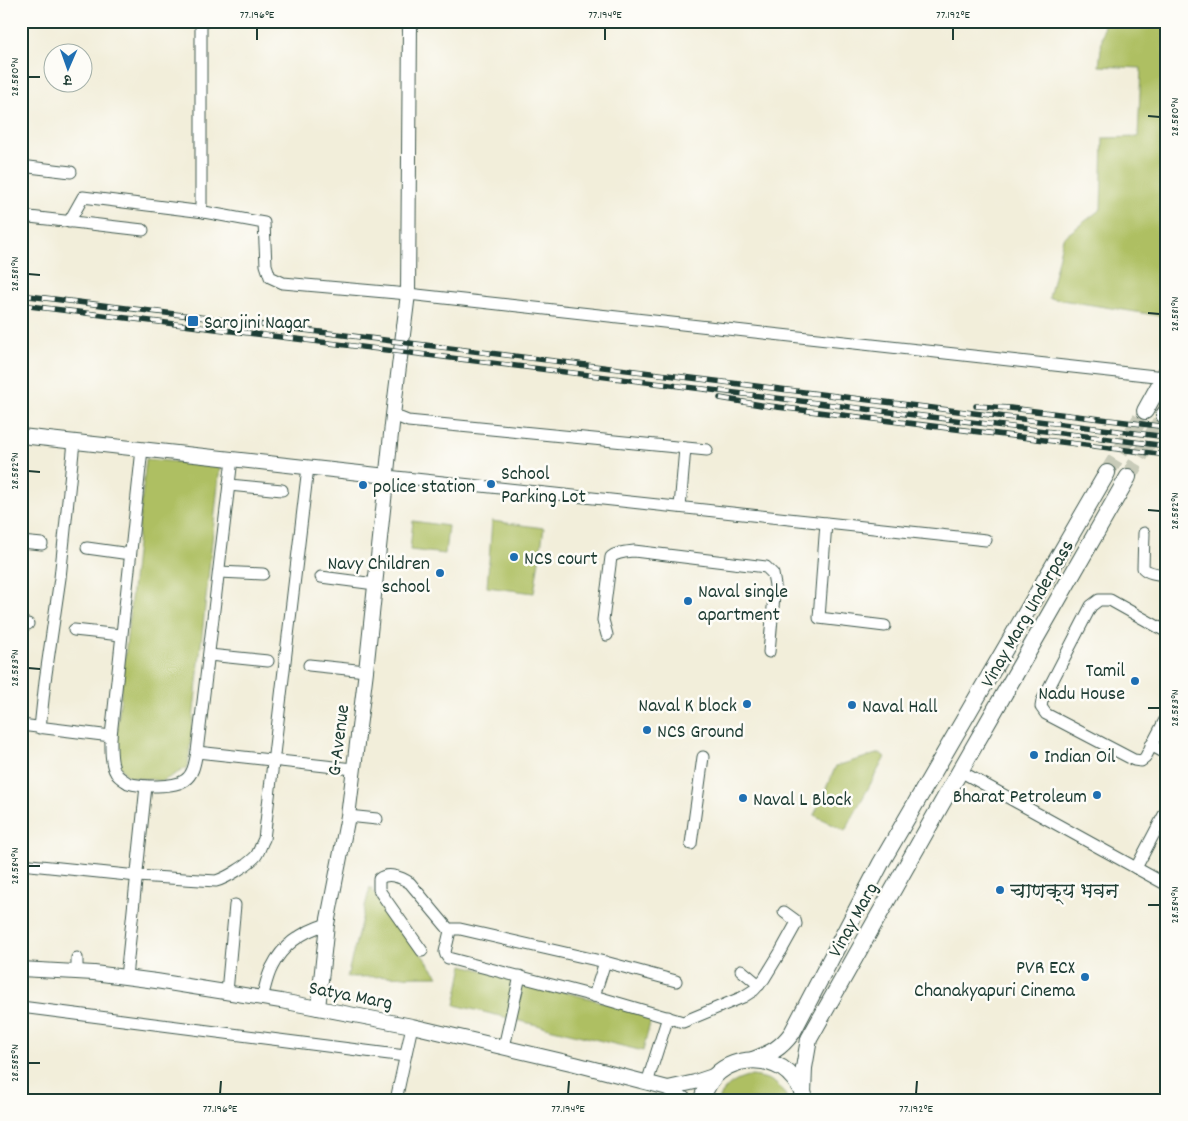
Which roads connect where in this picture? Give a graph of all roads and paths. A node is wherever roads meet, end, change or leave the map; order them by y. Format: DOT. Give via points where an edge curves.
graph roads {
  1 [pos="201,21"];
  2 [pos="410,21"];
  3 [pos="21,166"];
  4 [pos="71,172"];
  5 [pos="204,212"];
  6 [pos="21,216"];
  7 [pos="69,222"];
  8 [pos="143,230"];
  9 [pos="408,294"];
  10 [pos="1165,374"];
  11 [pos="1145,411"];
  12 [pos="393,415"];
  13 [pos="21,436"];
  14 [pos="74,442"];
  15 [pos="685,448"];
  16 [pos="142,449"];
  17 [pos="707,450"];
  18 [pos="232,459"];
  19 [pos="308,467"];
  20 [pos="1107,473"];
  21 [pos="387,476"];
  22 [pos="1128,477"];
  23 [pos="229,485"];
  24 [pos="282,490"];
  25 [pos="680,507"];
  26 [pos="826,523"];
  27 [pos="1144,533"];
  28 [pos="986,540"];
  29 [pos="21,542"];
  30 [pos="42,544"];
  31 [pos="87,548"];
  32 [pos="130,554"];
  33 [pos="219,572"];
  34 [pos="263,574"];
  35 [pos="1167,575"];
  36 [pos="321,577"];
  37 [pos="375,584"];
  38 [pos="885,626"];
  39 [pos="74,630"];
  40 [pos="1167,632"];
  41 [pos="122,635"];
  42 [pos="607,635"];
  43 [pos="769,652"];
  44 [pos="209,655"];
  45 [pos="268,661"];
  46 [pos="310,665"];
  47 [pos="366,671"];
  48 [pos="1167,716"];
  49 [pos="21,726"];
  50 [pos="40,728"];
  51 [pos="110,736"];
  52 [pos="1151,745"];
  53 [pos="198,752"];
  54 [pos="1167,754"];
  55 [pos="703,757"];
  56 [pos="273,760"];
  57 [pos="940,762"];
  58 [pos="353,769"];
  59 [pos="960,771"];
  60 [pos="146,786"];
  61 [pos="1167,809"];
  62 [pos="348,816"];
  63 [pos="377,819"];
  64 [pos="691,844"];
  65 [pos="21,864"];
  66 [pos="1136,868"];
  67 [pos="137,876"];
  68 [pos="1167,885"];
  69 [pos="235,905"];
  70 [pos="784,912"];
  71 [pos="327,924"];
  72 [pos="450,931"];
  73 [pos="422,951"];
  74 [pos="605,962"];
  75 [pos="21,969"];
  76 [pos="741,970"];
  77 [pos="520,976"];
  78 [pos="126,977"];
  79 [pos="676,981"];
  80 [pos="759,984"];
  81 [pos="227,992"];
  82 [pos="594,996"];
  83 [pos="262,998"];
  84 [pos="21,1007"];
  85 [pos="318,1008"];
  86 [pos="668,1018"];
  87 [pos="412,1026"];
  88 [pos="504,1047"];
  89 [pos="405,1056"];
  90 [pos="753,1060"];
  91 [pos="716,1075"];
  92 [pos="647,1083"];
  93 [pos="668,1088"];
  94 [pos="804,1097"];
  95 [pos="396,1100"];
  96 [pos="685,1100"];
  97 [pos="702,1100"];
  1 -- 5 [label="street" via="200,207"];
  2 -- 9 [label="street, G-Avenue"];
  3 -- 4 [label="street"];
  5 -- 7 [label="street" via="83,197"];
  5 -- 9 [label="street" via="264,224 266,265 270,277 283,284"];
  6 -- 7 [label="street"];
  7 -- 8 [label="street"];
  9 -- 10 [label="street"];
  9 -- 12 [label="street, G-Avenue"];
  10 -- 11 [label="main road"];
  12 -- 15 [label="street" via="408,421"];
  12 -- 21 [label="street, G-Avenue"];
  13 -- 14 [label="street"];
  14 -- 16 [label="street"];
  14 -- 50 [label="street"];
  15 -- 17 [label="street"];
  15 -- 25 [label="street"];
  16 -- 18 [label="street"];
  16 -- 32 [label="street"];
  18 -- 19 [label="street"];
  18 -- 23 [label="street"];
  19 -- 21 [label="street"];
  19 -- 56 [label="street"];
  20 -- 57 [label="main road, Vinay Marg Underpass"];
  21 -- 25 [label="street"];
  21 -- 37 [label="street, G-Avenue"];
  22 -- 59 [label="main road, Vinay Marg Underpass"];
  23 -- 24 [label="street"];
  23 -- 33 [label="street"];
  25 -- 26 [label="street"];
  26 -- 28 [label="street"];
  26 -- 38 [label="street" via="819,618"];
  27 -- 35 [label="street" via="1143,568 1150,573"];
  29 -- 30 [label="street"];
  31 -- 32 [label="street"];
  32 -- 41 [label="street"];
  33 -- 34 [label="street"];
  33 -- 44 [label="street"];
  36 -- 37 [label="street"];
  37 -- 47 [label="street, G-Avenue"];
  39 -- 41 [label="street"];
  40 -- 52 [label="street" via="1110,600 1099,600 1091,606 1042,701 1046,714 1134,760 1145,758"];
  41 -- 51 [label="street"];
  42 -- 43 [label="street" via="603,620 611,558 634,551 766,567 773,574 775,584"];
  44 -- 45 [label="street"];
  44 -- 53 [label="street"];
  46 -- 47 [label="street"];
  47 -- 58 [label="street, G-Avenue"];
  48 -- 52 [label="street"];
  49 -- 50 [label="street"];
  50 -- 51 [label="street"];
  51 -- 60 [label="street" via="111,760 116,773 127,782"];
  52 -- 54 [label="street"];
  53 -- 56 [label="street"];
  53 -- 60 [label="street" via="186,779 172,784"];
  55 -- 64 [label="street"];
  56 -- 58 [label="street"];
  56 -- 67 [label="street" via="264,839 256,856 224,879 216,881"];
  57 -- 90 [label="main road, Vinay Marg" via="881,863 792,1033 776,1050"];
  58 -- 62 [label="street, G-Avenue"];
  59 -- 66 [label="street"];
  59 -- 94 [label="main road, Vinay Marg" via="809,1039"];
  60 -- 67 [label="street"];
  61 -- 66 [label="street"];
  62 -- 63 [label="street"];
  62 -- 71 [label="street, G-Avenue"];
  65 -- 67 [label="street"];
  66 -- 68 [label="street"];
  67 -- 78 [label="street"];
  69 -- 81 [label="street"];
  70 -- 80 [label="street" via="796,920 796,924"];
  71 -- 83 [label="street" via="300,936 283,950 272,967"];
  71 -- 85 [label="street, G-Avenue"];
  72 -- 73 [label="street" via="410,883 402,878 383,876 379,879 381,893"];
  72 -- 74 [label="street" via="460,929"];
  72 -- 77 [label="street" via="445,952 448,958"];
  74 -- 79 [label="street"];
  74 -- 82 [label="street"];
  75 -- 78 [label="street, Satya Marg" via="77,965"];
  76 -- 80 [label="street"];
  77 -- 82 [label="street"];
  77 -- 88 [label="street"];
  78 -- 81 [label="street, Satya Marg"];
  80 -- 86 [label="street" via="743,997 684,1022"];
  81 -- 83 [label="street, Satya Marg"];
  82 -- 86 [label="street"];
  83 -- 85 [label="street, Satya Marg"];
  84 -- 89 [label="street"];
  85 -- 87 [label="street, Satya Marg"];
  86 -- 92 [label="street"];
  87 -- 88 [label="street, Satya Marg"];
  87 -- 89 [label="street"];
  88 -- 92 [label="street, Satya Marg"];
  89 -- 95 [label="street"];
  90 -- 91 [label="main road, Vinay Marg" via="733,1064"];
  90 -- 94 [label="main road" via="769,1062 784,1069 796,1080"];
  91 -- 93 [label="street, Satya Marg"];
  91 -- 97 [label="main road"];
  92 -- 93 [label="street, Satya Marg"];
  93 -- 96 [label="street, Satya Marg"];
}
